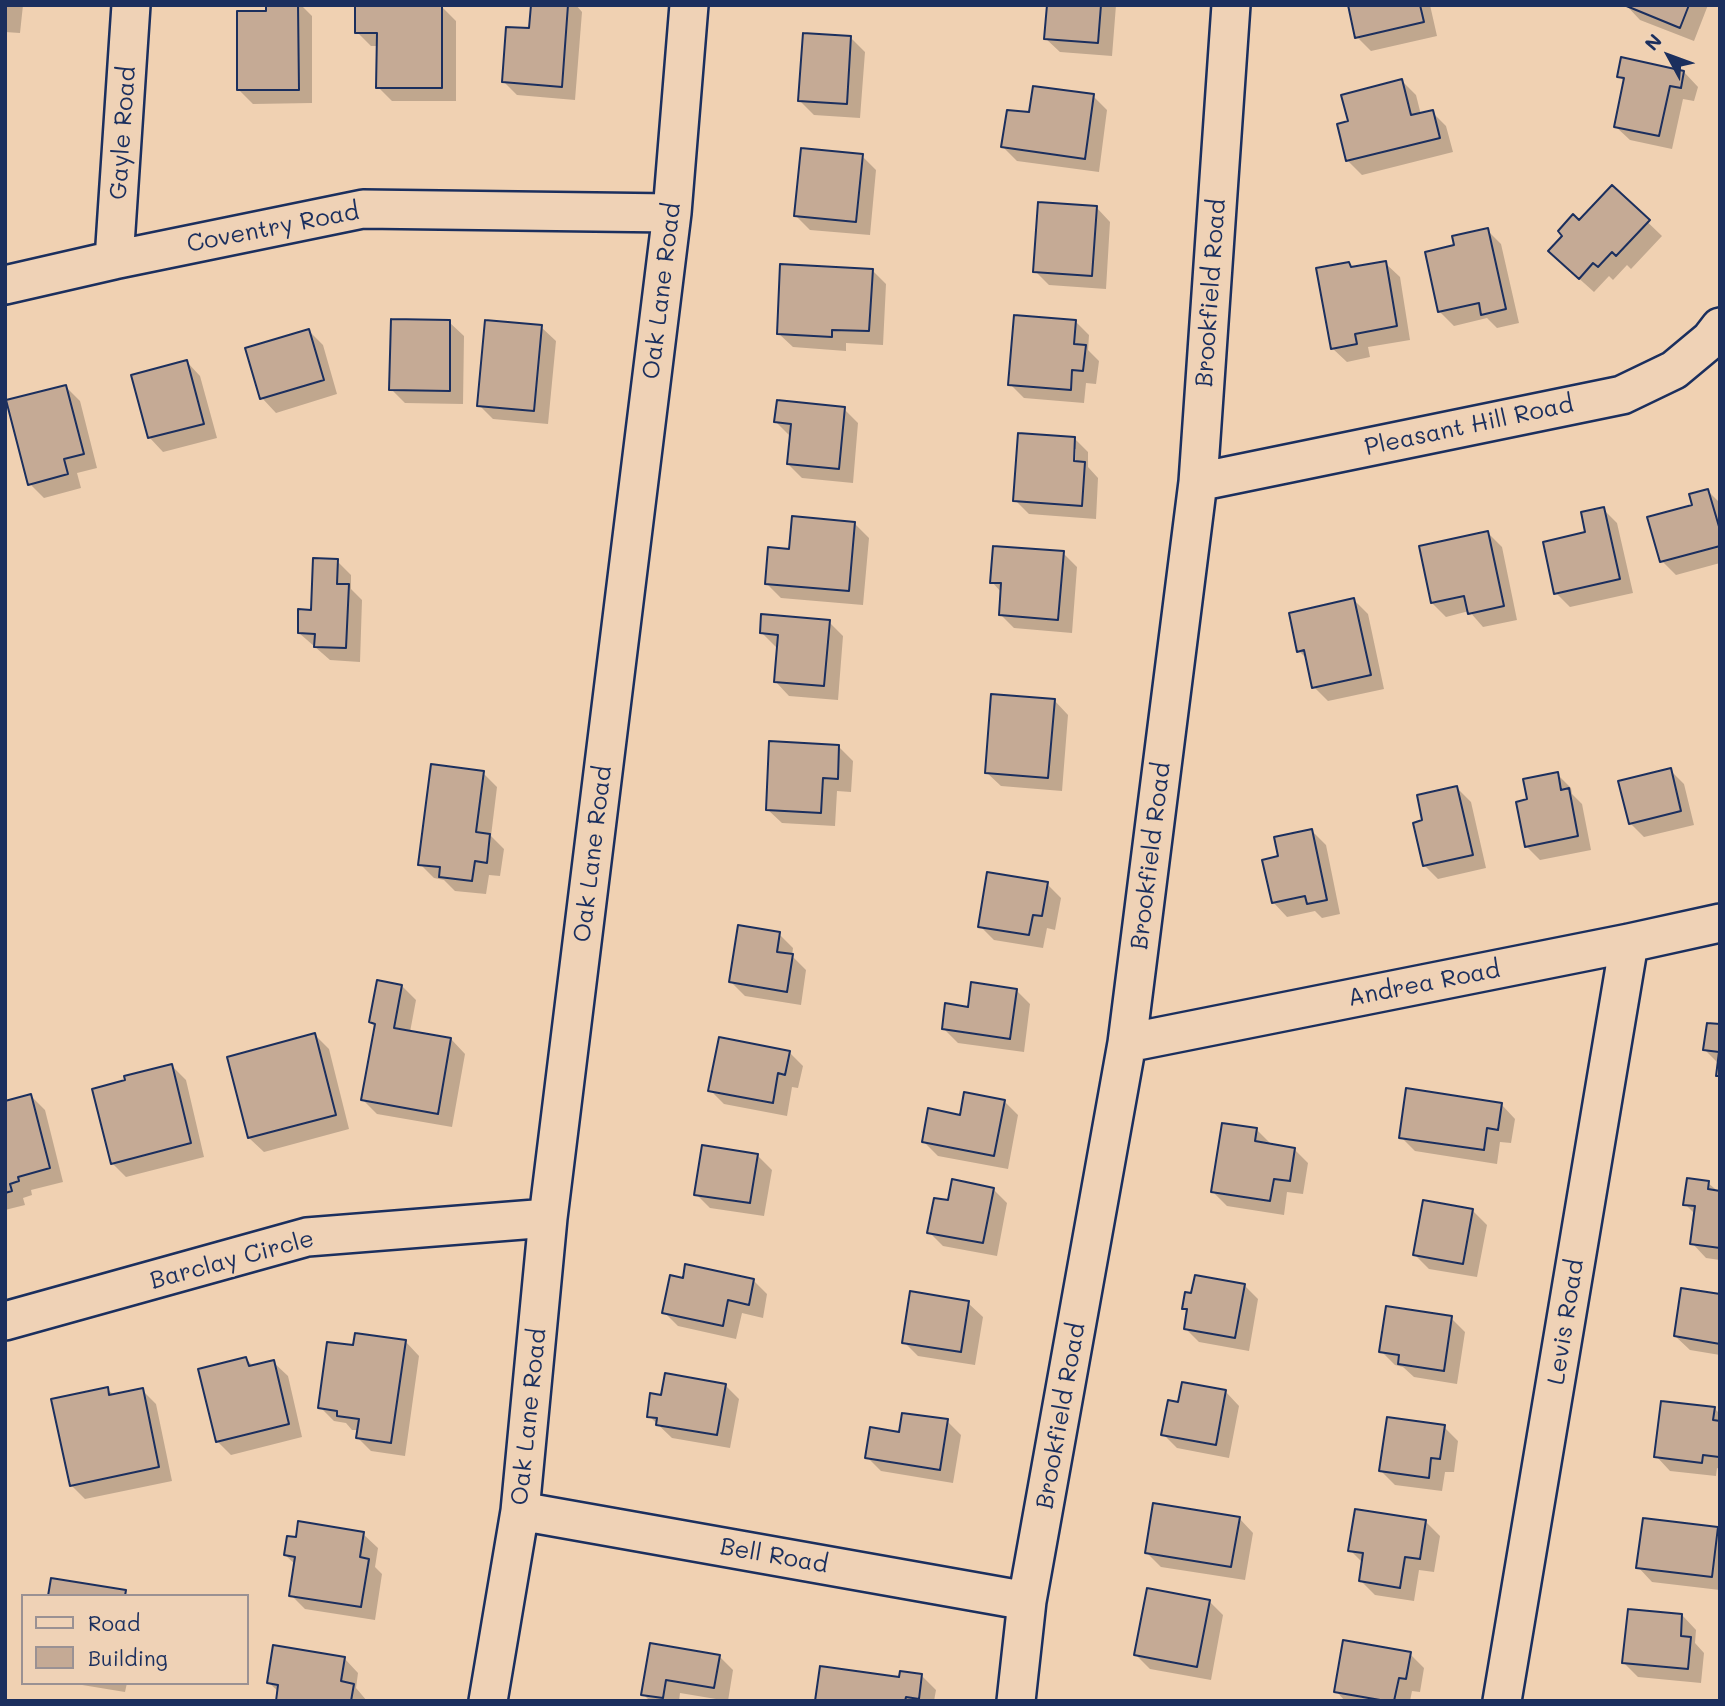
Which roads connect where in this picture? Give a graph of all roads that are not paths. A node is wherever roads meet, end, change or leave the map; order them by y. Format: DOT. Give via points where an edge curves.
graph roads {
  1 [pos="131,5"];
  2 [pos="689,5"];
  3 [pos="1231,5"];
  4 [pos="672,213"];
  5 [pos="114,260"];
  6 [pos="5,285"];
  7 [pos="1720,327"];
  8 [pos="1198,482"];
  9 [pos="1720,923"];
  10 [pos="1629,943"];
  11 [pos="1128,1043"];
  12 [pos="548,1218"];
  13 [pos="5,1321"];
  14 [pos="520,1511"];
  15 [pos="1027,1601"];
  16 [pos="488,1701"];
  17 [pos="1016,1701"];
  18 [pos="1502,1701"];
  1 -- 5 [label="street, Gayle Road"];
  2 -- 4 [label="street, Oak Lane Road"];
  3 -- 8 [label="street, Brookfield Road"];
  4 -- 5 [label="street, Coventry Road" via="363,209"];
  4 -- 12 [label="street, Oak Lane Road"];
  5 -- 6 [label="street, Coventry Road"];
  7 -- 8 [label="street, Pleasant Hill Road" via="1674,370 1622,395"];
  8 -- 11 [label="street, Brookfield Road"];
  9 -- 10 [label="street, Andrea Road"];
  10 -- 11 [label="street, Andrea Road"];
  10 -- 18 [label="street, Levis Road"];
  11 -- 15 [label="street, Brookfield Road"];
  12 -- 13 [label="street, Barclay Circle" via="307,1237"];
  12 -- 14 [label="street, Oak Lane Road"];
  14 -- 15 [label="street, Bell Road"];
  14 -- 16 [label="street, Oak Lane Road"];
  15 -- 17 [label="street, Brookfield Road"];
}
